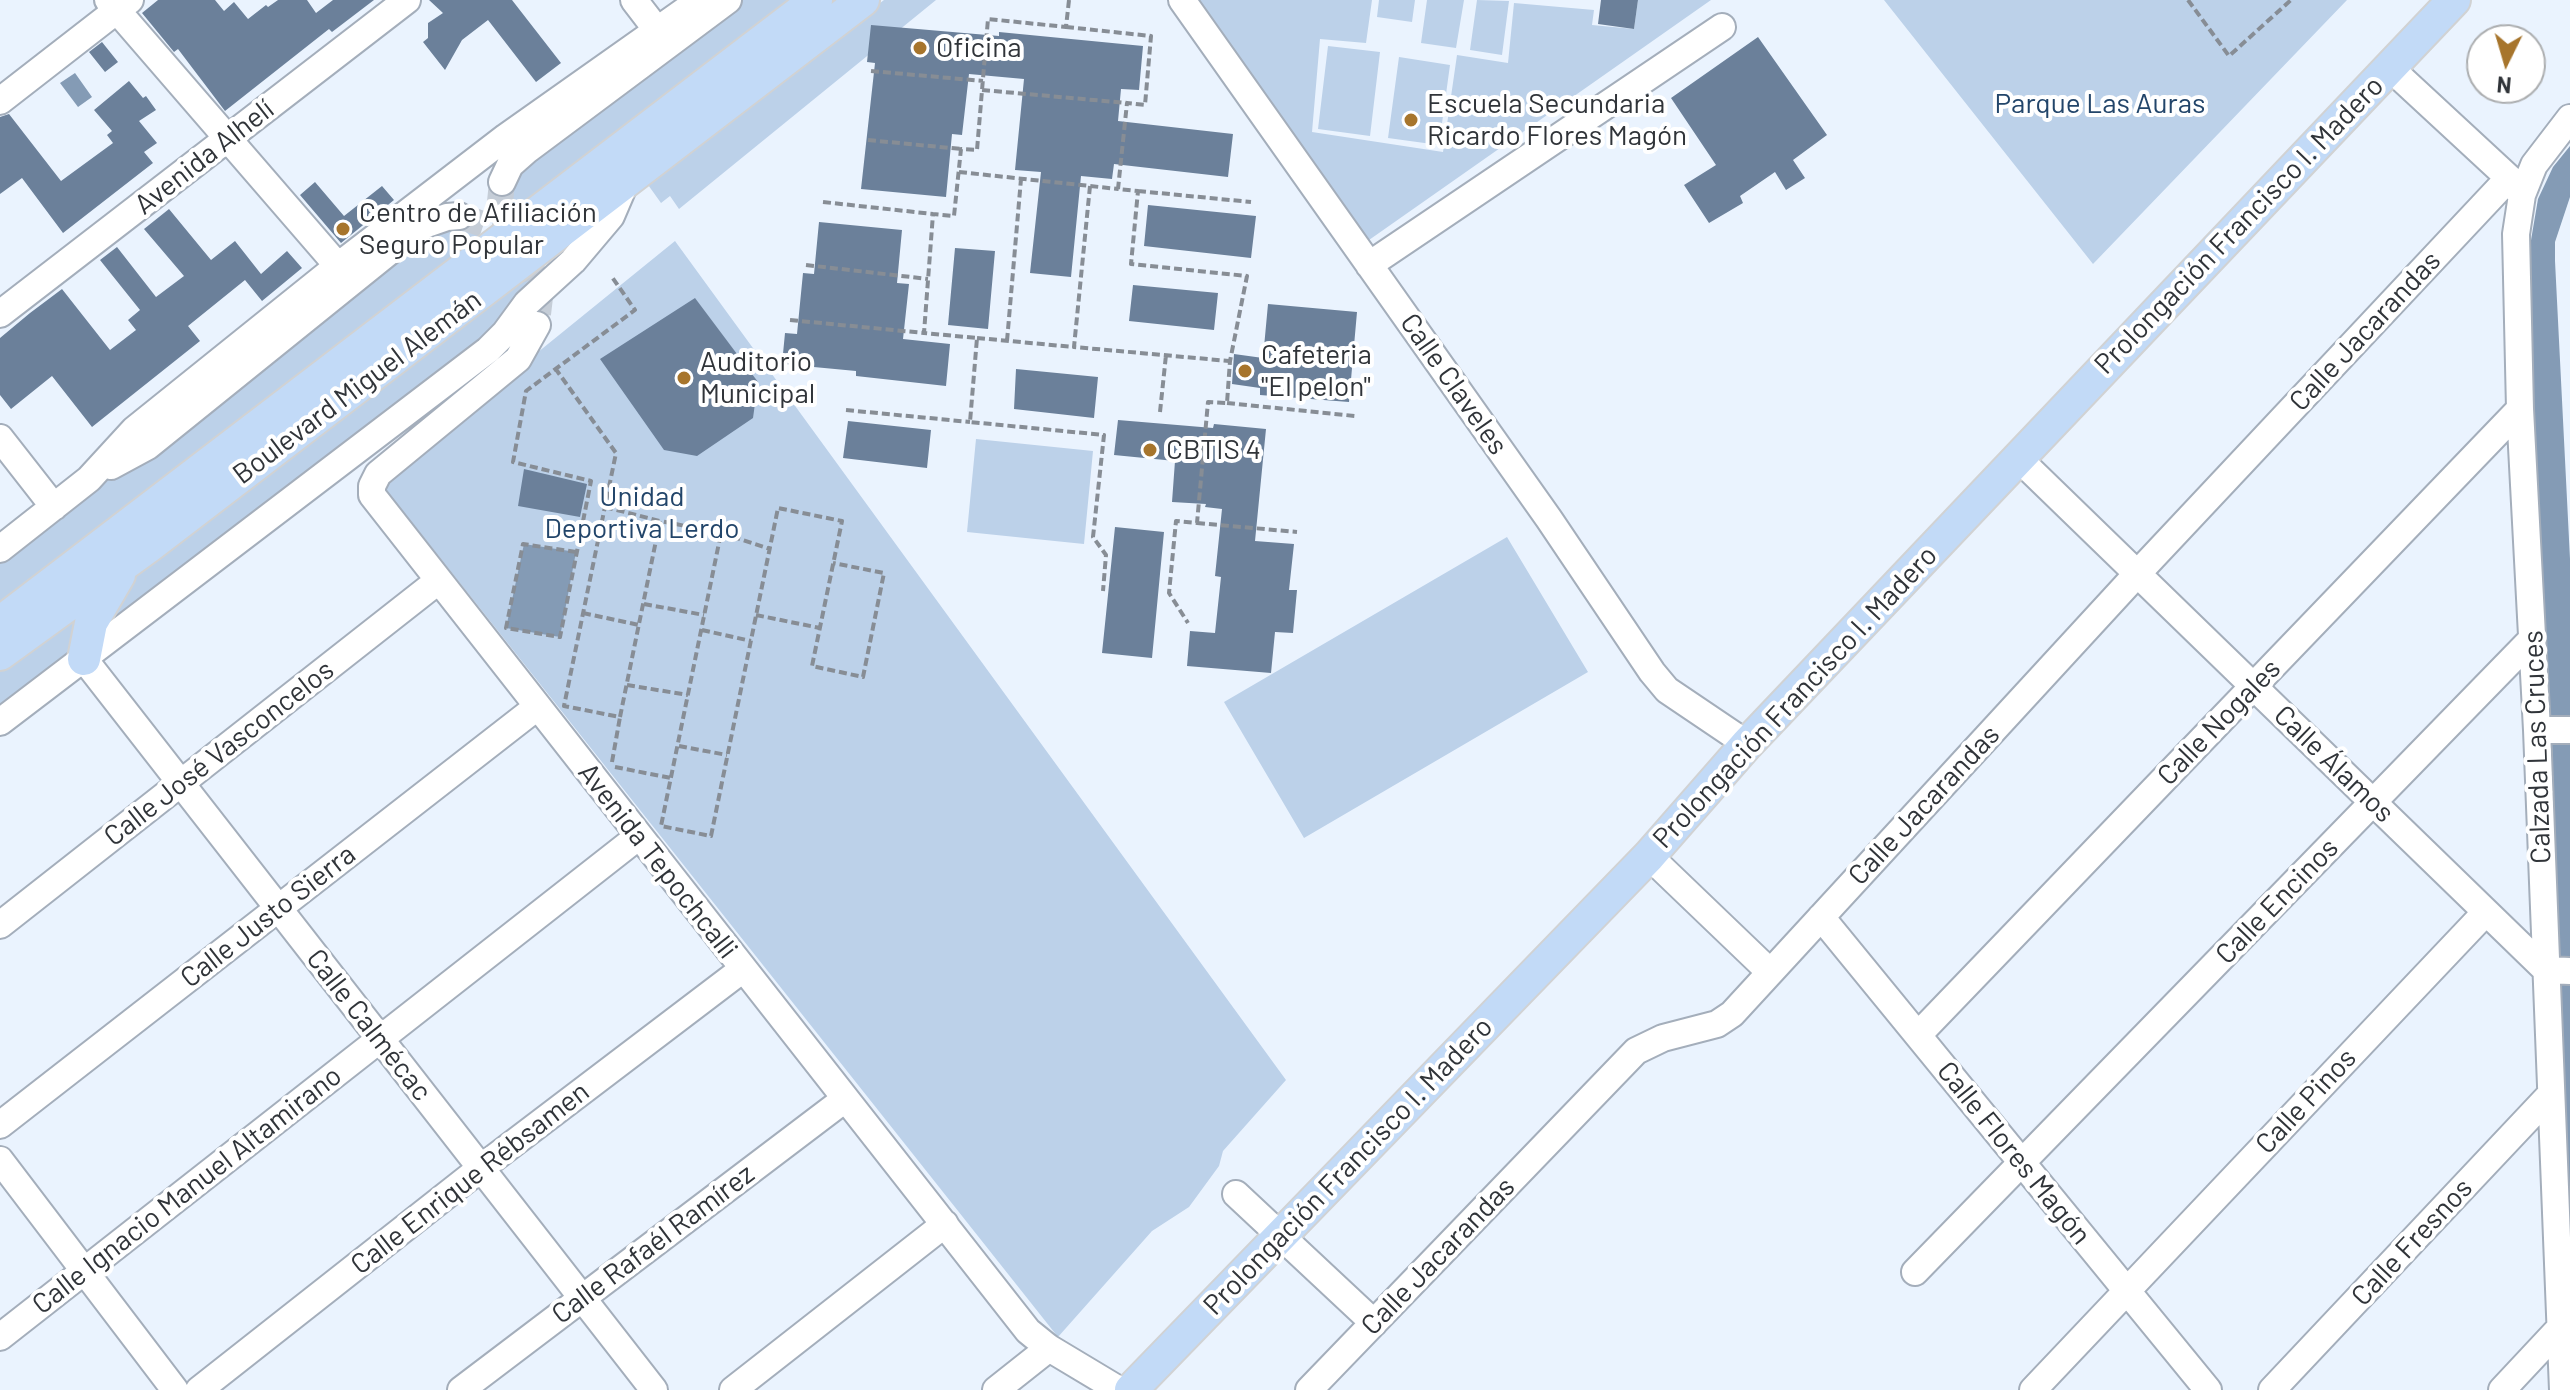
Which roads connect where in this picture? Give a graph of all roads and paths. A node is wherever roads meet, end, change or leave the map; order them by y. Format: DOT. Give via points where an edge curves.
graph roads {
  1 [pos="407,0"];
  2 [pos="634,0"];
  3 [pos="700,0"];
  4 [pos="728,0"];
  5 [pos="816,0"];
  6 [pos="863,0"];
  7 [pos="1069,0"];
  8 [pos="1182,0"];
  9 [pos="2188,0"];
  10 [pos="2291,0"];
  11 [pos="2454,0"];
  12 [pos="118,3"];
  13 [pos="1066,27"];
  14 [pos="1722,27"];
  15 [pos="657,30"];
  16 [pos="2389,67"];
  17 [pos="871,71"];
  18 [pos="983,81"];
  19 [pos="982,90"];
  20 [pos="0,101"];
  21 [pos="1127,103"];
  22 [pos="2569,118"];
  23 [pos="228,139"];
  24 [pos="868,140"];
  25 [pos="961,149"];
  26 [pos="959,172"];
  27 [pos="1021,179"];
  28 [pos="626,181"];
  29 [pos="502,182"];
  30 [pos="1090,186"];
  31 [pos="2516,187"];
  32 [pos="1118,189"];
  33 [pos="1138,191"];
  34 [pos="823,202"];
  35 [pos="1251,202"];
  36 [pos="933,214"];
  37 [pos="459,216"];
  38 [pos="806,265"];
  39 [pos="1369,265"];
  40 [pos="338,266"];
  41 [pos="612,277"];
  42 [pos="928,279"];
  43 [pos="0,314"];
  44 [pos="790,320"];
  45 [pos="537,325"];
  46 [pos="924,333"];
  47 [pos="977,338"];
  48 [pos="1007,341"];
  49 [pos="1074,347"];
  50 [pos="1166,355"];
  51 [pos="1230,361"];
  52 [pos="555,368"];
  53 [pos="1227,403"];
  54 [pos="2520,409"];
  55 [pos="846,410"];
  56 [pos="1160,412"];
  57 [pos="1355,416"];
  58 [pos="970,422"];
  59 [pos="0,438"];
  60 [pos="2018,458"];
  61 [pos="89,479"];
  62 [pos="54,507"];
  63 [pos="605,507"];
  64 [pos="660,521"];
  65 [pos="1197,523"];
  66 [pos="1297,532"];
  67 [pos="721,533"];
  68 [pos="149,546"];
  69 [pos="0,549"];
  70 [pos="770,549"];
  71 [pos="576,552"];
  72 [pos="833,563"];
  73 [pos="2137,574"];
  74 [pos="438,581"];
  75 [pos="1103,591"];
  76 [pos="643,604"];
  77 [pos="583,613"];
  78 [pos="704,615"];
  79 [pos="756,615"];
  80 [pos="0,623"];
  81 [pos="1188,623"];
  82 [pos="639,625"];
  83 [pos="820,628"];
  84 [pos="701,630"];
  85 [pos="2532,639"];
  86 [pos="751,641"];
  87 [pos="0,654"];
  88 [pos="84,659"];
  89 [pos="627,684"];
  90 [pos="2253,686"];
  91 [pos="688,695"];
  92 [pos="537,707"];
  93 [pos="620,717"];
  94 [pos="0,722"];
  95 [pos="2553,730"];
  96 [pos="1747,744"];
  97 [pos="678,746"];
  98 [pos="727,755"];
  99 [pos="671,778"];
  100 [pos="181,783"];
  101 [pos="2373,802"];
  102 [pos="639,836"];
  103 [pos="1649,856"];
  104 [pos="278,908"];
  105 [pos="2486,912"];
  106 [pos="1821,917"];
  107 [pos="0,925"];
  108 [pos="743,969"];
  109 [pos="2557,970"];
  110 [pos="1770,972"];
  111 [pos="1918,1035"];
  112 [pos="380,1039"];
  113 [pos="2551,1094"];
  114 [pos="845,1099"];
  115 [pos="0,1125"];
  116 [pos="0,1160"];
  117 [pos="2022,1163"];
  118 [pos="481,1168"];
  119 [pos="1236,1194"];
  120 [pos="945,1224"];
  121 [pos="1280,1236"];
  122 [pos="84,1271"];
  123 [pos="1915,1272"];
  124 [pos="2127,1291"];
  125 [pos="582,1298"];
  126 [pos="1374,1323"];
  127 [pos="2560,1328"];
  128 [pos="0,1337"];
  129 [pos="1049,1348"];
  130 [pos="175,1390"];
  131 [pos="199,1390"];
  132 [pos="461,1390"];
  133 [pos="654,1390"];
  134 [pos="733,1390"];
  135 [pos="996,1390"];
  136 [pos="1119,1390"];
  137 [pos="1131,1390"];
  138 [pos="1309,1390"];
  139 [pos="2033,1390"];
  140 [pos="2208,1390"];
  141 [pos="2272,1390"];
  142 [pos="2502,1390"];
  143 [pos="2563,1390"];
  1 -- 23 [label="street, Avenida Alhelí"];
  2 -- 15 [label="street"];
  3 -- 15 [label="street"];
  4 -- 29 [label="street" via="527,150 510,165"];
  5 -- 80 [label="main road, Boulevard Miguel Alemán"];
  6 -- 28 [label="main road, Boulevard Miguel Alemán"];
  7 -- 13 [label="path"];
  8 -- 39 [label="street, Calle Claveles"];
  9 -- 10 [label="path" via="2229,56"];
  11 -- 16 [label="main road, Prolongación Francisco I. Madero"];
  12 -- 20 [label="street"];
  12 -- 23 [label="street"];
  13 -- 18 [label="path" via="988,19"];
  13 -- 21 [label="path" via="1151,36 1145,105"];
  14 -- 39 [label="street"];
  15 -- 40 [label="street"];
  16 -- 31 [label="street"];
  16 -- 60 [label="main road, Prolongación Francisco I. Madero"];
  17 -- 18 [label="path"];
  18 -- 19 [label="path"];
  19 -- 21 [label="path"];
  19 -- 25 [label="path" via="977,150"];
  21 -- 32 [label="path"];
  22 -- 31 [label="street, Calzada Las Cruces"];
  23 -- 40 [label="street"];
  23 -- 43 [label="street, Avenida Alhelí"];
  24 -- 25 [label="path"];
  25 -- 26 [label="path"];
  26 -- 27 [label="path"];
  26 -- 36 [label="path" via="954,216"];
  27 -- 30 [label="path"];
  27 -- 48 [label="path"];
  28 -- 68 [label="main road, Boulevard Miguel Alemán"];
  28 -- 88 [label="street" via="611,216 488,350"];
  30 -- 32 [label="path"];
  30 -- 49 [label="path"];
  31 -- 54 [label="street, Calzada Las Cruces"];
  31 -- 73 [label="street, Calle Jacarandas"];
  32 -- 33 [label="path"];
  33 -- 35 [label="path"];
  33 -- 51 [label="path" via="1131,264 1247,276"];
  34 -- 36 [label="path"];
  36 -- 42 [label="path"];
  37 -- 61 [label="street" via="421,226 148,446"];
  38 -- 42 [label="path"];
  39 -- 96 [label="street, Calle Claveles" via="1652,672 1667,690"];
  40 -- 61 [label="street" via="134,430"];
  41 -- 52 [label="path" via="635,310"];
  42 -- 46 [label="path"];
  44 -- 46 [label="path"];
  45 -- 74 [label="street, Avenida Tepochcalli" via="518,359 378,474 372,486 372,495"];
  46 -- 47 [label="path"];
  47 -- 48 [label="path"];
  47 -- 58 [label="path"];
  48 -- 49 [label="path"];
  49 -- 50 [label="path"];
  50 -- 51 [label="path"];
  50 -- 56 [label="path"];
  51 -- 53 [label="path"];
  52 -- 63 [label="path" via="616,453"];
  52 -- 71 [label="path" via="526,391 513,462 591,481"];
  53 -- 57 [label="path"];
  53 -- 65 [label="path" via="1208,402"];
  54 -- 85 [label="street, Calzada Las Cruces"];
  54 -- 90 [label="street, Calle Nogales"];
  55 -- 58 [label="path"];
  58 -- 75 [label="path" via="1104,435 1093,537 1106,555"];
  59 -- 62 [label="street"];
  60 -- 73 [label="street, Calle Álamos"];
  60 -- 96 [label="main road, Prolongación Francisco I. Madero"];
  61 -- 62 [label="street"];
  62 -- 69 [label="street"];
  63 -- 64 [label="path"];
  63 -- 77 [label="path"];
  64 -- 67 [label="path"];
  64 -- 76 [label="path"];
  65 -- 66 [label="path"];
  65 -- 81 [label="path" via="1176,521 1169,593"];
  67 -- 70 [label="path"];
  67 -- 78 [label="path"];
  68 -- 87 [label="main road, Boulevard Miguel Alemán"];
  68 -- 88 [label="main road" via="106,596 91,623"];
  70 -- 72 [label="path" via="778,508 842,521"];
  70 -- 79 [label="path"];
  71 -- 71 [label="path" via="523,544 506,628 560,637"];
  72 -- 83 [label="path"];
  72 -- 83 [label="path" via="884,573 863,677 812,666"];
  73 -- 90 [label="street, Calle Álamos"];
  73 -- 106 [label="street, Calle Jacarandas"];
  74 -- 92 [label="street, Avenida Tepochcalli"];
  74 -- 100 [label="street, Calle José Vasconcelos"];
  76 -- 78 [label="path"];
  76 -- 82 [label="path"];
  77 -- 82 [label="path"];
  77 -- 93 [label="path" via="564,706"];
  78 -- 84 [label="path"];
  79 -- 83 [label="path"];
  79 -- 86 [label="path"];
  82 -- 89 [label="path"];
  84 -- 86 [label="path"];
  84 -- 91 [label="path"];
  85 -- 95 [label="street, Calzada Las Cruces"];
  85 -- 101 [label="street, Calle Encinos"];
  86 -- 98 [label="path"];
  88 -- 94 [label="street"];
  88 -- 100 [label="street, Calle Calmécac"];
  89 -- 91 [label="path"];
  89 -- 93 [label="path"];
  90 -- 101 [label="street, Calle Álamos"];
  90 -- 111 [label="street, Calle Nogales"];
  91 -- 97 [label="path"];
  92 -- 102 [label="street, Avenida Tepochcalli"];
  92 -- 104 [label="street, Calle Justo Sierra"];
  93 -- 99 [label="path" via="611,767"];
  95 -- 109 [label="street, Calzada Las Cruces"];
  96 -- 103 [label="main road, Prolongación Francisco I. Madero"];
  97 -- 98 [label="path"];
  97 -- 99 [label="path"];
  98 -- 99 [label="path" via="711,836 661,826"];
  100 -- 104 [label="street, Calle Calmécac"];
  100 -- 107 [label="street, Calle José Vasconcelos"];
  101 -- 105 [label="street, Calle Álamos"];
  101 -- 117 [label="street, Calle Encinos"];
  102 -- 108 [label="street, Avenida Tepochcalli"];
  102 -- 112 [label="street, Calle Ignacio Manuel Altamirano"];
  103 -- 110 [label="street"];
  103 -- 121 [label="main road, Prolongación Francisco I. Madero"];
  104 -- 112 [label="street, Calle Calmécac"];
  104 -- 115 [label="street, Calle Justo Sierra"];
  105 -- 109 [label="street, Calle Álamos"];
  105 -- 124 [label="street, Calle Pinos"];
  106 -- 110 [label="street, Calle Jacarandas"];
  106 -- 111 [label="street, Calle Flores Magón"];
  108 -- 114 [label="street, Avenida Tepochcalli"];
  108 -- 118 [label="street, Calle Enrique Rébsamen"];
  109 -- 113 [label="street, Calzada Las Cruces"];
  110 -- 126 [label="street, Calle Jacarandas" via="1717,1024 1636,1051"];
  111 -- 117 [label="street, Calle Flores Magón"];
  112 -- 118 [label="street, Calle Calmécac"];
  112 -- 122 [label="street, Calle Ignacio Manuel Altamirano"];
  113 -- 127 [label="street, Calzada Las Cruces"];
  113 -- 141 [label="street, Calle Fresnos"];
  114 -- 120 [label="street, Avenida Tepochcalli"];
  114 -- 125 [label="street, Calle Rafaél Ramírez"];
  116 -- 122 [label="street"];
  117 -- 123 [label="street, Calle Encinos"];
  117 -- 124 [label="street, Calle Flores Magón"];
  118 -- 125 [label="street, Calle Calmécac"];
  118 -- 131 [label="street, Calle Enrique Rébsamen"];
  119 -- 121 [label="street"];
  120 -- 129 [label="street, Avenida Tepochcalli" via="1028,1331"];
  120 -- 134 [label="street"];
  121 -- 126 [label="street"];
  121 -- 137 [label="main road, Prolongación Francisco I. Madero"];
  122 -- 128 [label="street, Calle Ignacio Manuel Altamirano"];
  122 -- 130 [label="street"];
  124 -- 139 [label="street, Calle Pinos"];
  124 -- 140 [label="street, Calle Flores Magón"];
  125 -- 132 [label="street, Calle Rafaél Ramírez"];
  125 -- 133 [label="street, Calle Calmécac"];
  126 -- 138 [label="street, Calle Jacarandas"];
  127 -- 142 [label="street"];
  127 -- 143 [label="street, Calzada Las Cruces"];
  129 -- 135 [label="street"];
  129 -- 136 [label="street, Avenida Tepochcalli"];
}
